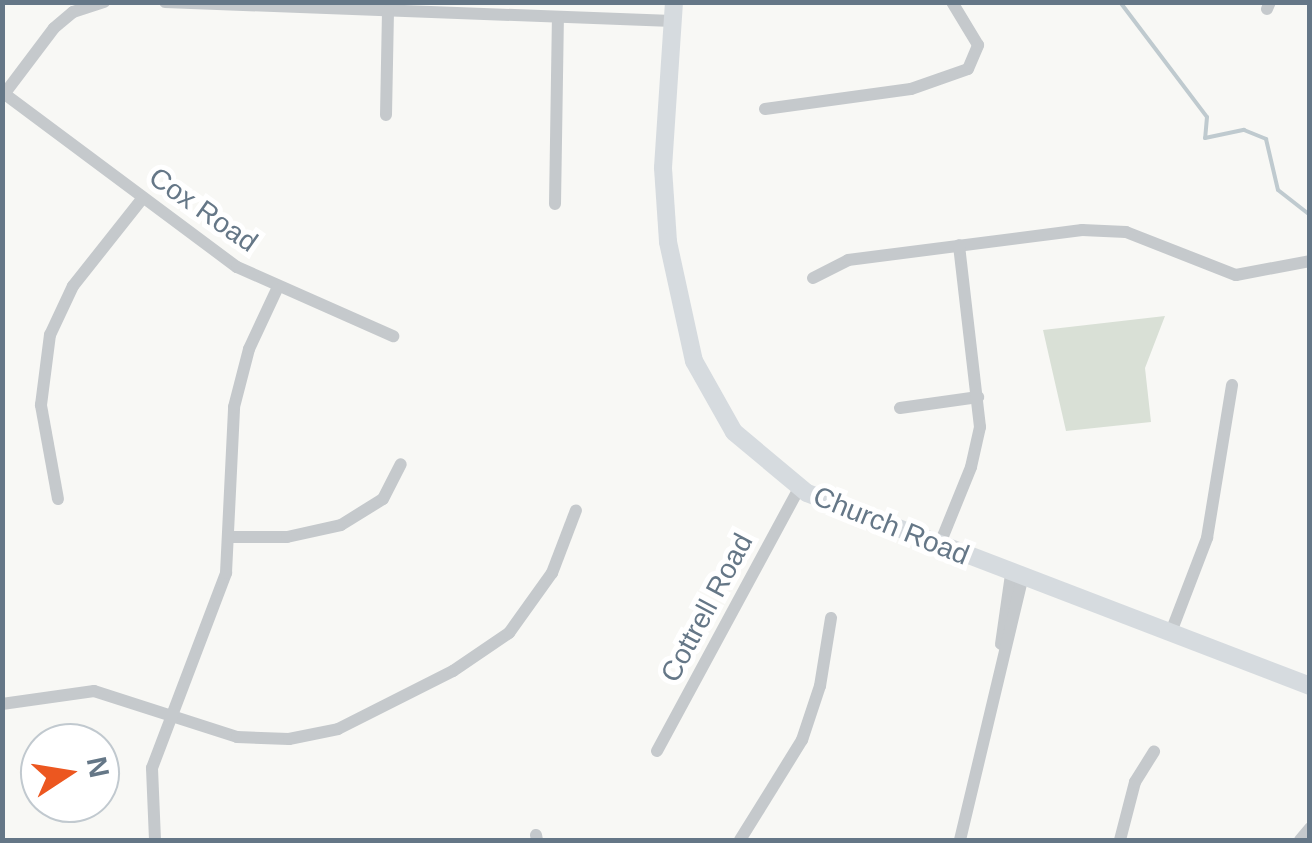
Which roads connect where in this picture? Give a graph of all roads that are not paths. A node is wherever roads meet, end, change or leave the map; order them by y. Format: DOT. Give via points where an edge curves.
graph roads {
  1 [pos="104,2"];
  2 [pos="165,2"];
  3 [pos="952,2"];
  4 [pos="208,3"];
  5 [pos="74,6"];
  6 [pos="388,11"];
  7 [pos="673,12"];
  8 [pos="558,18"];
  9 [pos="3,94"];
  10 [pos="765,109"];
  11 [pos="386,115"];
  12 [pos="142,198"];
  13 [pos="555,204"];
  14 [pos="958,245"];
  15 [pos="1310,261"];
  16 [pos="813,278"];
  17 [pos="277,289"];
  18 [pos="393,336"];
  19 [pos="1232,386"];
  20 [pos="978,397"];
  21 [pos="900,408"];
  22 [pos="401,464"];
  23 [pos="798,488"];
  24 [pos="58,499"];
  25 [pos="576,510"];
  26 [pos="233,537"];
  27 [pos="939,546"];
  28 [pos="1017,578"];
  29 [pos="831,618"];
  30 [pos="1171,632"];
  31 [pos="1310,686"];
  32 [pos="2,704"];
  33 [pos="171,714"];
  34 [pos="657,751"];
  35 [pos="1154,752"];
  36 [pos="1310,828"];
  37 [pos="155,840"];
  38 [pos="740,840"];
  39 [pos="960,840"];
  40 [pos="1120,840"];
  41 [pos="1300,840"];
  1 -- 5 [label="street"];
  2 -- 4 [label="street"];
  3 -- 10 [label="street" via="978,44 975,63 923,86"];
  4 -- 6 [label="street"];
  5 -- 9 [label="street"];
  6 -- 8 [label="street"];
  6 -- 11 [label="street"];
  7 -- 8 [label="street"];
  7 -- 23 [label="main road, Church Road" via="664,198 685,331 720,413 752,452"];
  8 -- 13 [label="street"];
  9 -- 12 [label="street, Cox Road"];
  12 -- 17 [label="street, Cox Road"];
  12 -- 24 [label="street" via="73,286 50,335 42,404"];
  14 -- 15 [label="street" via="1072,230 1126,232 1236,275"];
  14 -- 16 [label="street" via="848,260"];
  14 -- 20 [label="street"];
  17 -- 18 [label="street, Cox Road"];
  17 -- 26 [label="street" via="249,349 234,407"];
  19 -- 30 [label="street" via="1207,538"];
  20 -- 21 [label="street"];
  20 -- 27 [label="street" via="971,467"];
  22 -- 26 [label="street" via="383,499 341,526 287,538"];
  23 -- 27 [label="main road, Church Road"];
  23 -- 34 [label="street, Cottrell Road"];
  25 -- 33 [label="street" via="552,574 508,633 470,661 353,723 270,740 212,730"];
  26 -- 33 [label="street" via="220,594"];
  27 -- 28 [label="main road, Church Road"];
  28 -- 30 [label="main road, Church Road"];
  28 -- 39 [label="street"];
  29 -- 38 [label="street" via="820,686 802,740"];
  30 -- 31 [label="main road, Church Road"];
  32 -- 33 [label="street" via="94,692"];
  33 -- 37 [label="street" via="149,792"];
  35 -- 40 [label="street" via="1134,782"];
  36 -- 41 [label="street"];
}
